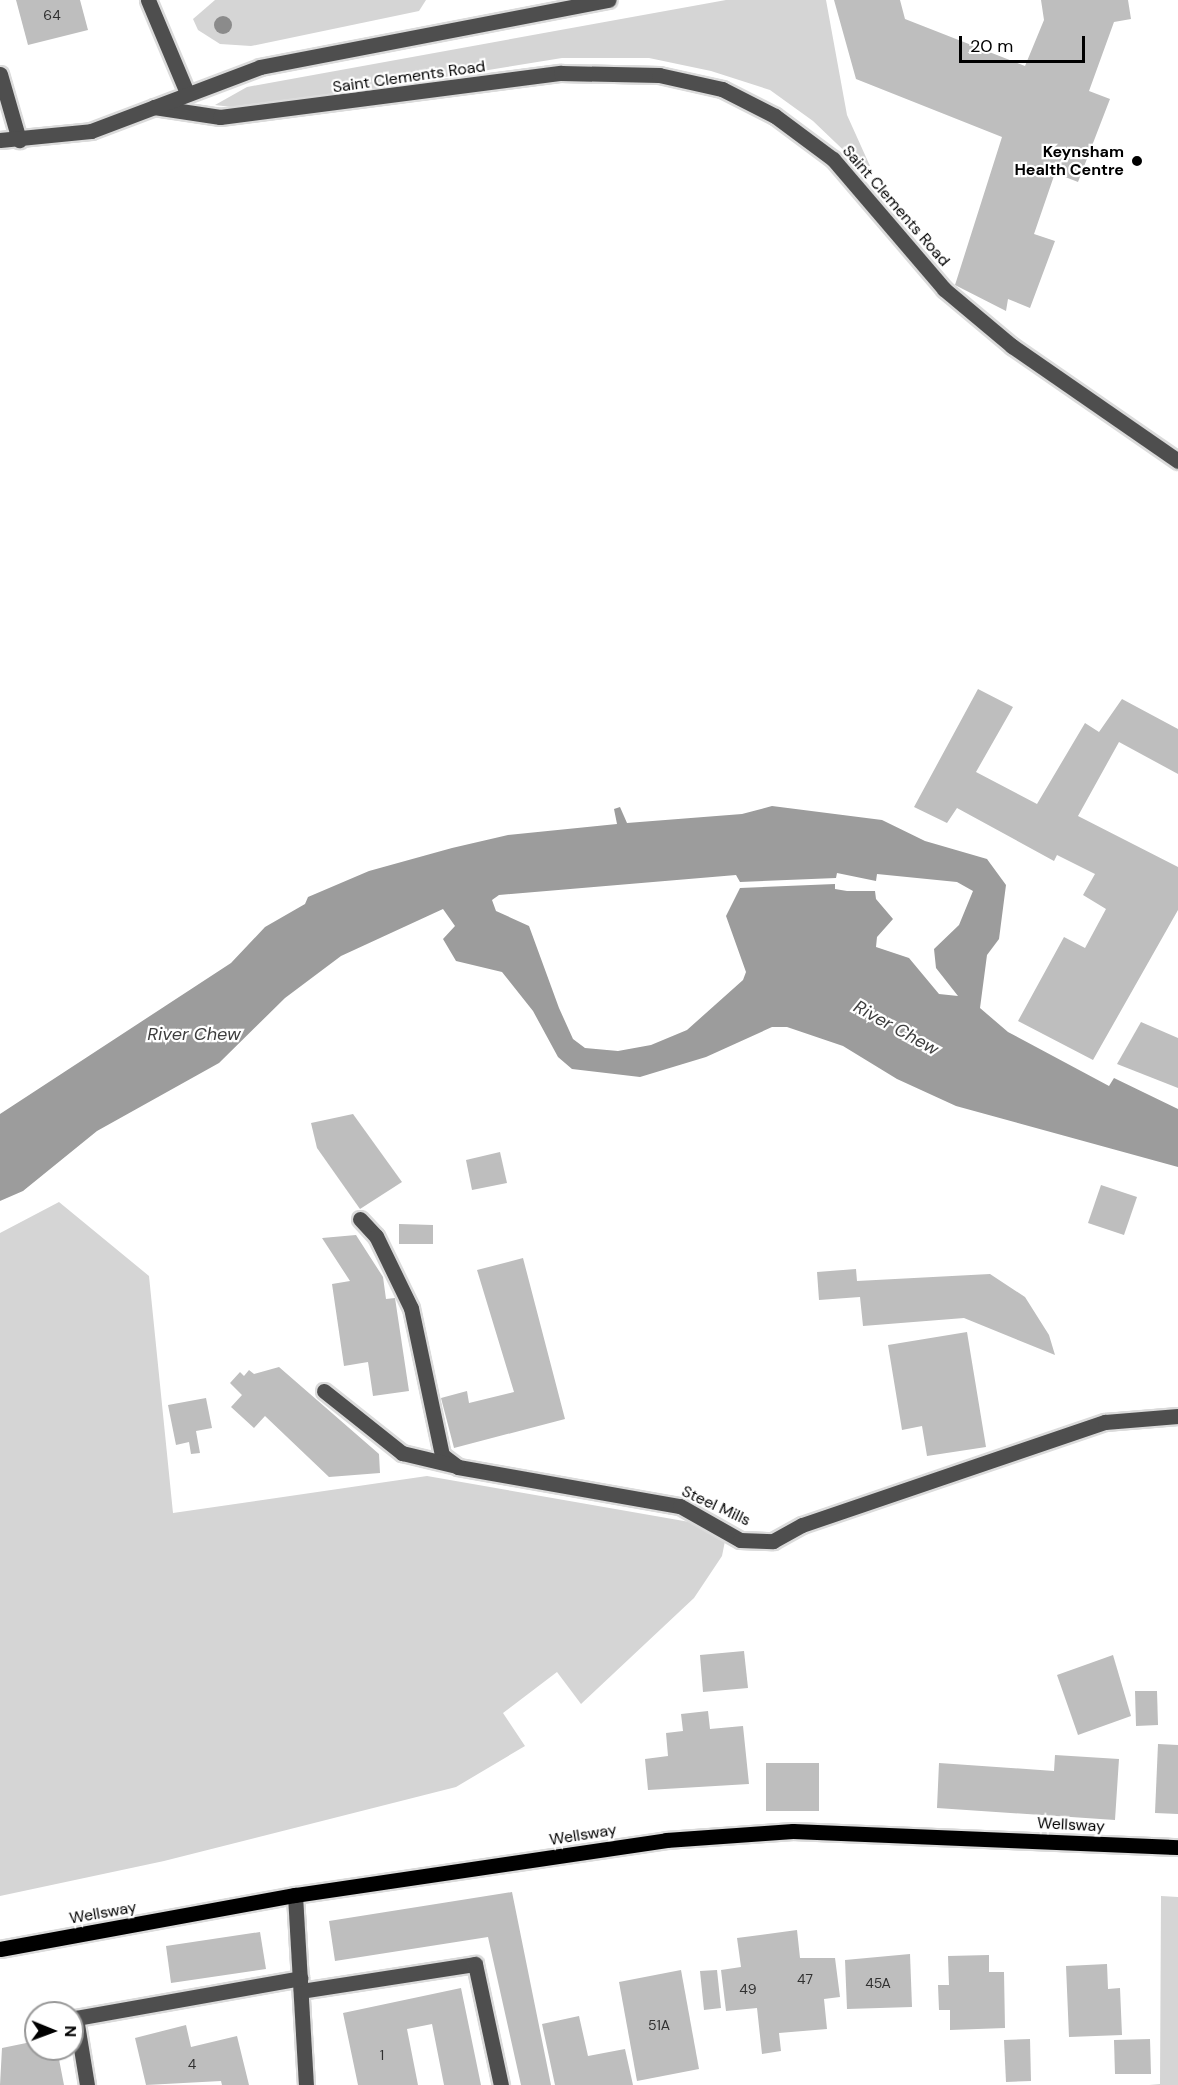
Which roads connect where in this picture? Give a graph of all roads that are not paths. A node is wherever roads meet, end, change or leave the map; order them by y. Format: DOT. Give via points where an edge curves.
graph roads {
  1 [pos="148,0"];
  2 [pos="609,0"];
  3 [pos="0,74"];
  4 [pos="187,93"];
  5 [pos="154,107"];
  6 [pos="0,140"];
  7 [pos="19,140"];
  8 [pos="1178,462"];
  9 [pos="360,1220"];
  10 [pos="324,1392"];
  11 [pos="1178,1416"];
  12 [pos="459,1467"];
  13 [pos="1178,1847"];
  14 [pos="295,1895"];
  15 [pos="0,1949"];
  16 [pos="301,1984"];
  17 [pos="87,2085"];
  18 [pos="306,2085"];
  19 [pos="501,2085"];
  1 -- 4 [label="street"];
  2 -- 4 [label="street, Saint Clements Road" via="260,67"];
  3 -- 7 [label="street"];
  4 -- 5 [label="street, Saint Clements Road"];
  5 -- 7 [label="street, Saint Clements Road" via="91,131"];
  5 -- 8 [label="street, Saint Clements Road" via="220,117 561,73 659,75 722,89 775,116 832,159 944,289 1012,346"];
  6 -- 7 [label="street, Saint Clements Road"];
  9 -- 12 [label="street" via="376,1236 411,1308 433,1430 442,1455"];
  10 -- 12 [label="street, Steel Mills" via="402,1453"];
  11 -- 12 [label="street, Steel Mills" via="1105,1422 802,1525 773,1541 740,1540 680,1506"];
  13 -- 14 [label="main road, Wellsway" via="793,1831 666,1840"];
  14 -- 15 [label="main road, Wellsway"];
  14 -- 16 [label="street"];
  16 -- 17 [label="street" via="76,2018"];
  16 -- 18 [label="street"];
  16 -- 19 [label="street" via="475,1964"];
}
